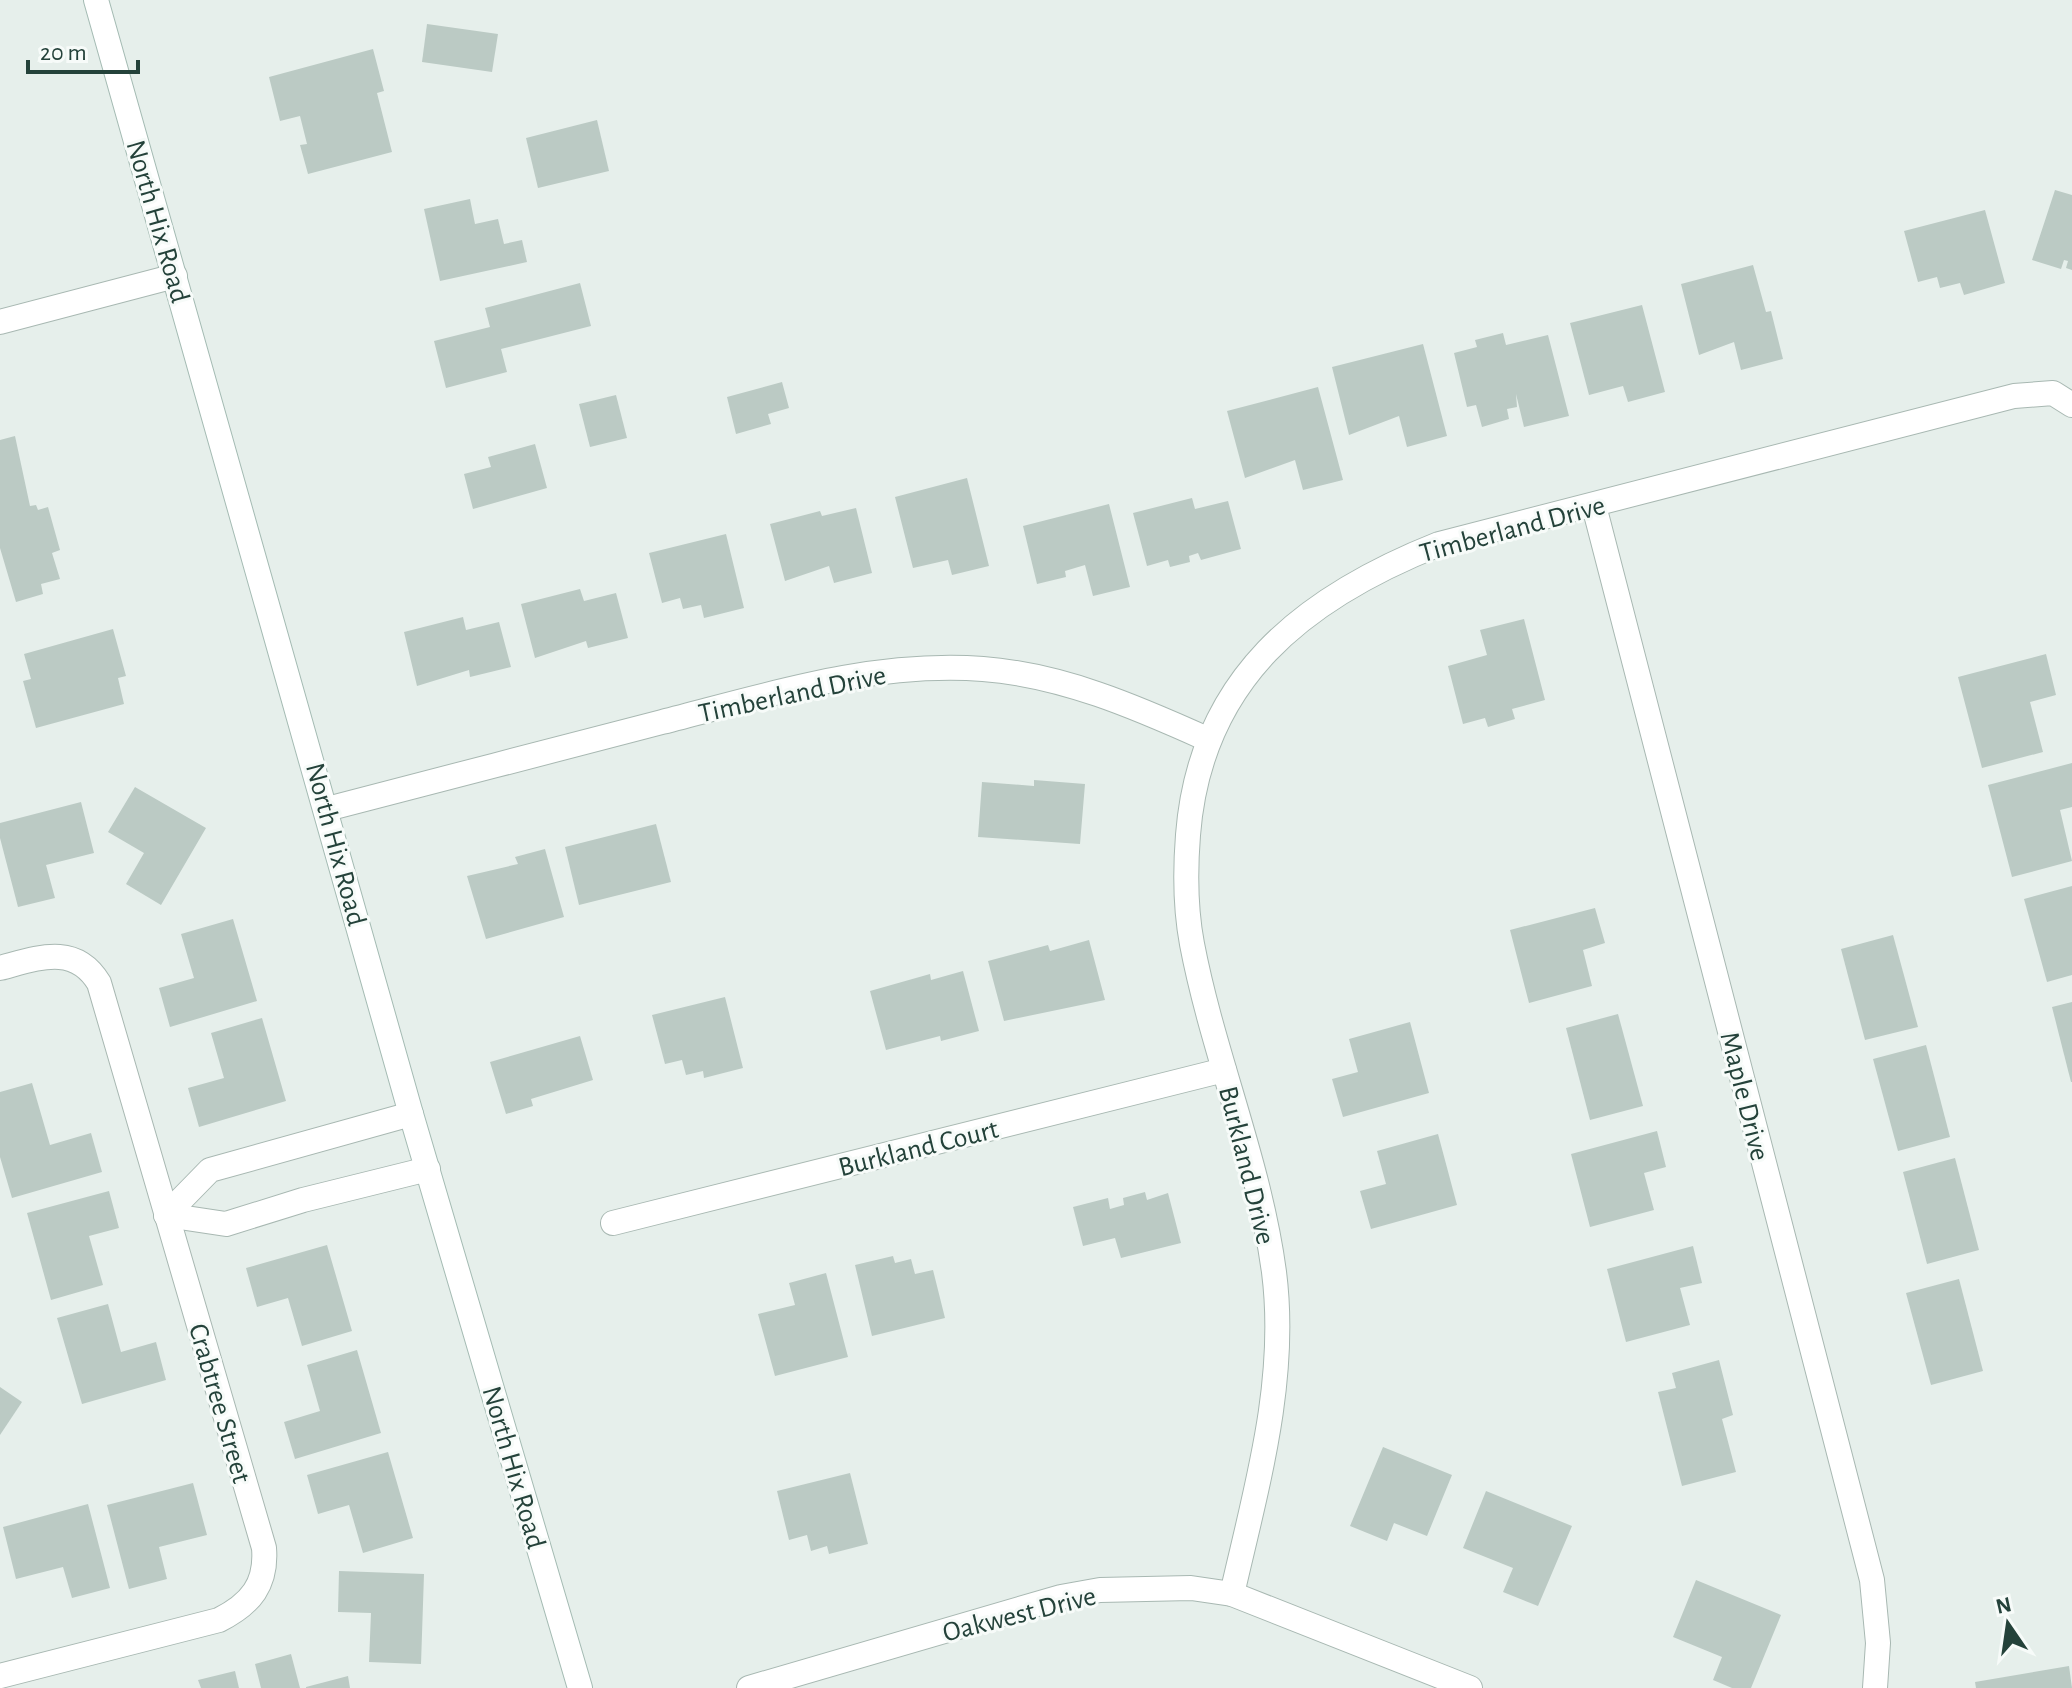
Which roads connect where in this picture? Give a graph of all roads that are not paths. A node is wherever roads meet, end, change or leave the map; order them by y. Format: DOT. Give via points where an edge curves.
graph roads {
  1 [pos="96,0"];
  2 [pos="175,276"];
  3 [pos="0,322"];
  4 [pos="2070,403"];
  5 [pos="1594,506"];
  6 [pos="1207,739"];
  7 [pos="327,809"];
  8 [pos="0,968"];
  9 [pos="1224,1070"];
  10 [pos="411,1114"];
  11 [pos="428,1169"];
  12 [pos="166,1215"];
  13 [pos="613,1223"];
  14 [pos="1232,1594"];
  15 [pos="0,1676"];
  16 [pos="580,1688"];
  17 [pos="749,1688"];
  18 [pos="1470,1688"];
  19 [pos="1875,1688"];
  1 -- 2 [label="street, North Hix Road"];
  2 -- 3 [label="street"];
  2 -- 7 [label="street, North Hix Road"];
  4 -- 5 [label="street, Timberland Drive" via="2053,393 2014,396"];
  5 -- 6 [label="street, Timberland Drive" via="1439,544 1350,584 1303,616 1261,656 1229,697"];
  5 -- 19 [label="street, Maple Drive" via="1872,1580 1878,1643"];
  6 -- 7 [label="street, Timberland Drive" via="1139,708 1062,683 986,670 902,669 808,684"];
  6 -- 9 [label="street, Burkland Drive" via="1191,801 1184,887 1192,944"];
  7 -- 10 [label="street, North Hix Road"];
  8 -- 12 [label="street, Crabtree Street" via="57,956 90,968 99,983"];
  9 -- 13 [label="street, Burkland Court"];
  9 -- 14 [label="street, Burkland Drive" via="1265,1223 1277,1317 1271,1415"];
  10 -- 11 [label="street, North Hix Road"];
  10 -- 12 [label="street" via="210,1170"];
  11 -- 12 [label="street" via="226,1224"];
  11 -- 16 [label="street, North Hix Road"];
  12 -- 15 [label="street, Crabtree Street" via="264,1548 256,1592 242,1608 219,1620"];
  14 -- 17 [label="street, Oakwest Drive" via="1191,1588 1100,1590 1061,1597"];
  14 -- 18 [label="street, Oakwest Drive"];
}
